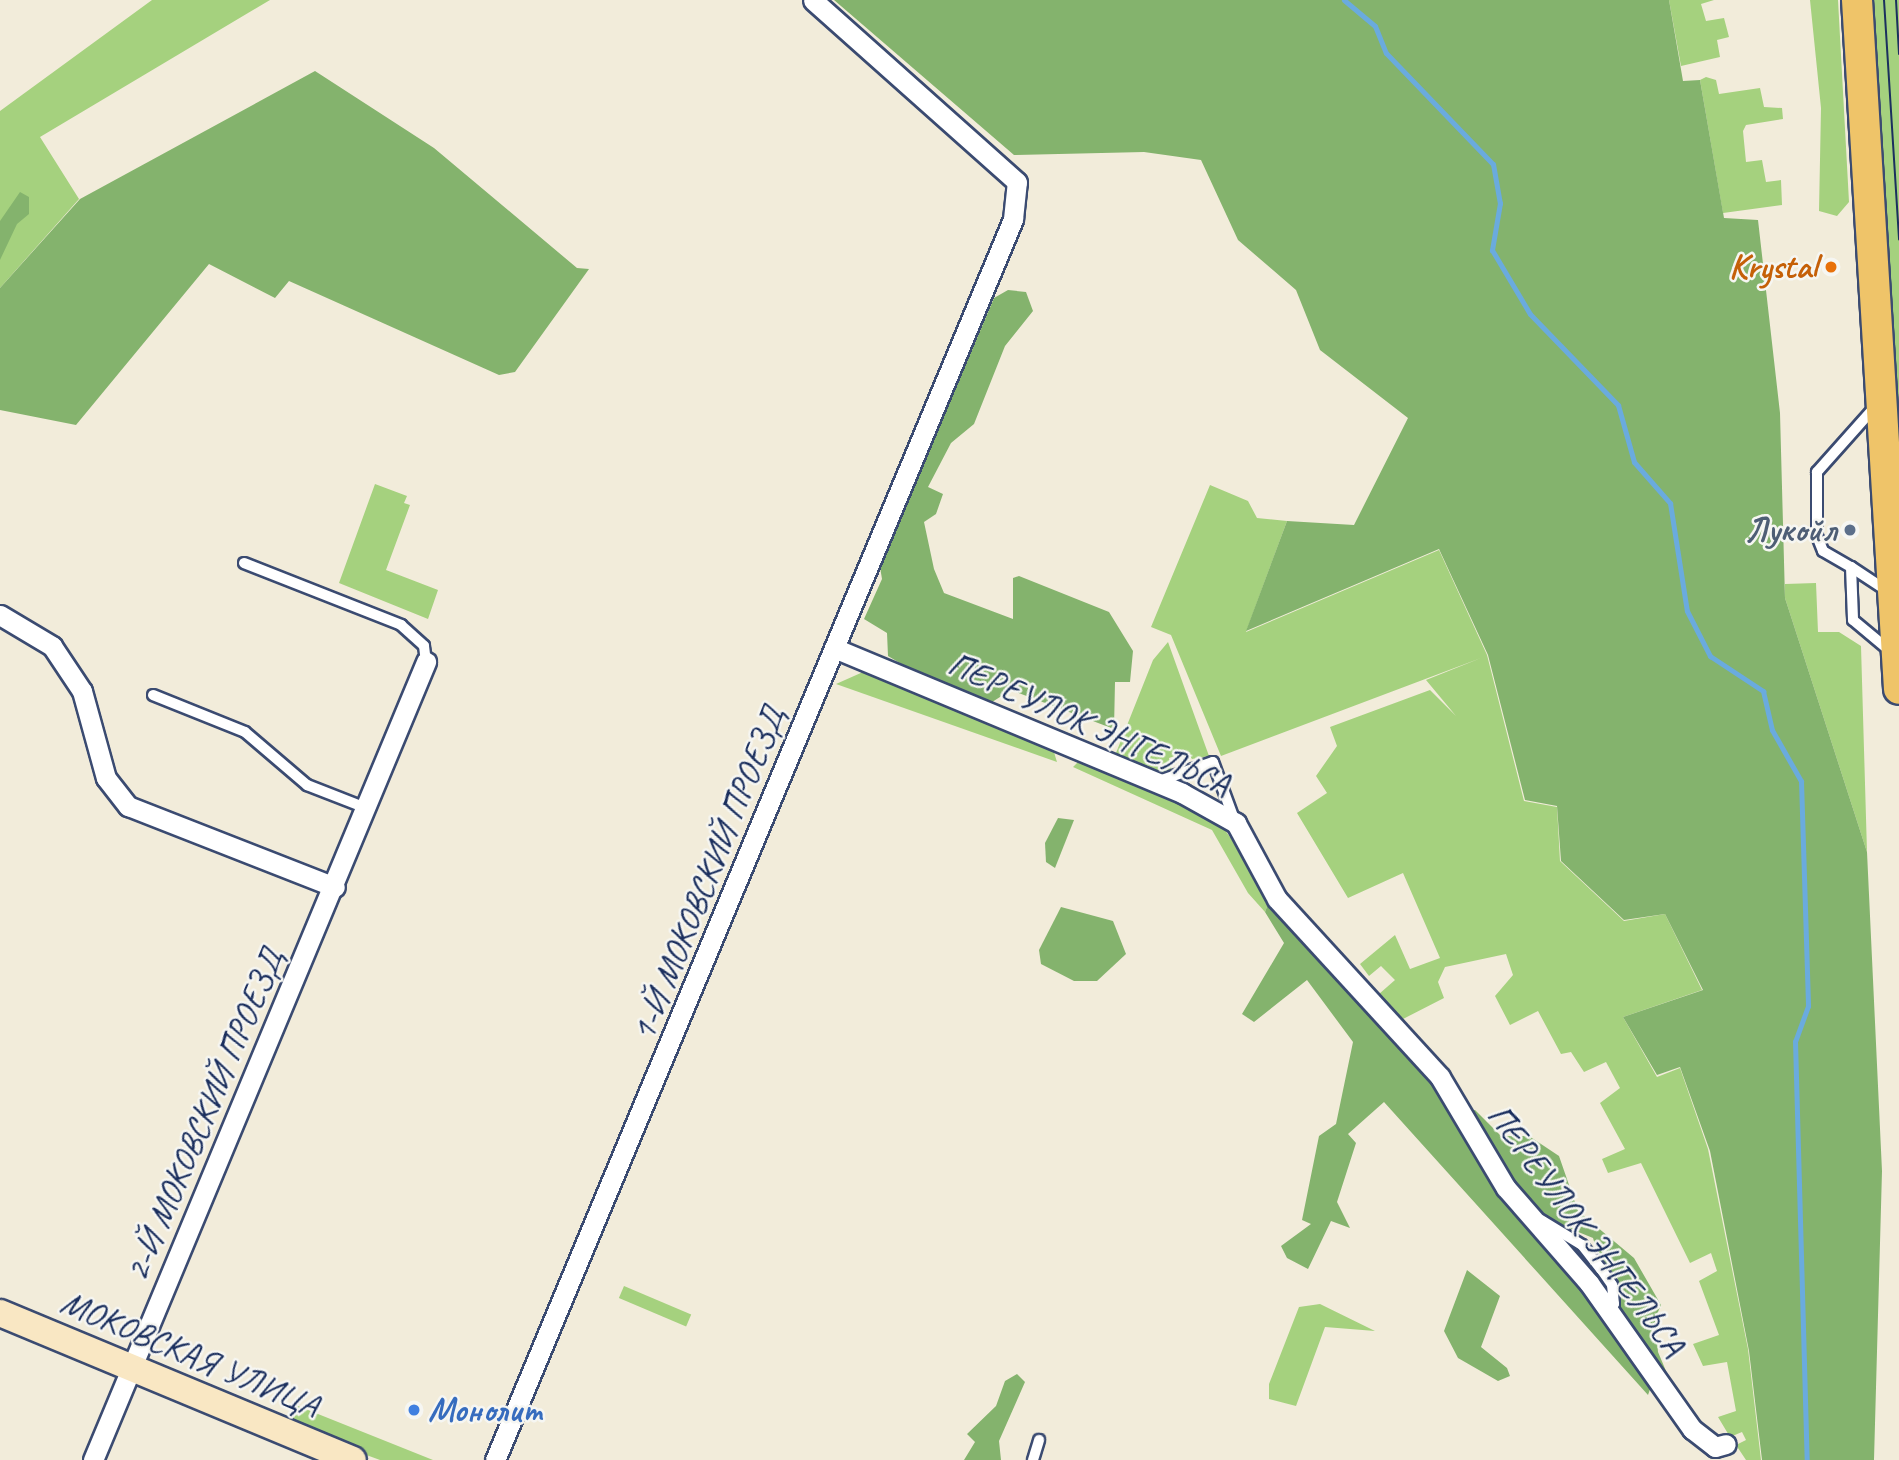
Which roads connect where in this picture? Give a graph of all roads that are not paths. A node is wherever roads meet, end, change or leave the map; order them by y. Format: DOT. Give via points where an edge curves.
graph roads {
  1 [pos="814,0"];
  2 [pos="1857,0"];
  3 [pos="1880,384"];
  4 [pos="244,563"];
  5 [pos="1851,567"];
  6 [pos="1894,604"];
  7 [pos="0,615"];
  8 [pos="834,648"];
  9 [pos="1897,656"];
  10 [pos="426,662"];
  11 [pos="1899,689"];
  12 [pos="153,695"];
  13 [pos="1155,782"];
  14 [pos="368,808"];
  15 [pos="1236,823"];
  16 [pos="335,887"];
  17 [pos="0,1313"];
  18 [pos="129,1368"];
  19 [pos="1039,1440"];
  20 [pos="1726,1444"];
  21 [pos="93,1460"];
  22 [pos="352,1460"];
  23 [pos="495,1460"];
  24 [pos="1033,1460"];
  1 -- 8 [label="street, 1-Й МОКОВСКИЙ ПРОЕЗД" via="1017,182 1013,219"];
  2 -- 3 [label="main road"];
  3 -- 5 [label="lane" via="1869,416 1817,472 1819,545"];
  3 -- 6 [label="main road"];
  4 -- 10 [label="lane" via="401,625 425,646"];
  5 -- 6 [label="lane" via="1884,587"];
  5 -- 9 [label="lane" via="1853,620"];
  6 -- 9 [label="main road"];
  7 -- 16 [label="street" via="60,657 82,691 106,778 128,806"];
  8 -- 13 [label="street, ПЕРЕУЛОК ЭНГЕЛЬСА"];
  8 -- 23 [label="street, 1-Й МОКОВСКИЙ ПРОЕЗД"];
  9 -- 11 [label="main road"];
  10 -- 14 [label="street, 2-Й МОКОВСКИЙ ПРОЕЗД"];
  12 -- 14 [label="lane" via="245,732 307,785"];
  13 -- 15 [label="street, ПЕРЕУЛОК ЭНГЕЛЬСА"];
  13 -- 15 [label="lane" via="1213,762"];
  14 -- 16 [label="street, 2-Й МОКОВСКИЙ ПРОЕЗД"];
  15 -- 20 [label="street, ПЕРЕУЛОК ЭНГЕЛЬСА" via="1278,899 1440,1077 1521,1205 1607,1307 1692,1429 1714,1447"];
  16 -- 18 [label="street, 2-Й МОКОВСКИЙ ПРОЕЗД"];
  17 -- 18 [label="street, МОКОВСКАЯ УЛИЦА"];
  18 -- 21 [label="street, 2-Й МОКОВСКИЙ ПРОЕЗД"];
  18 -- 22 [label="street, МОКОВСКАЯ УЛИЦА"];
  19 -- 24 [label="lane"];
}
